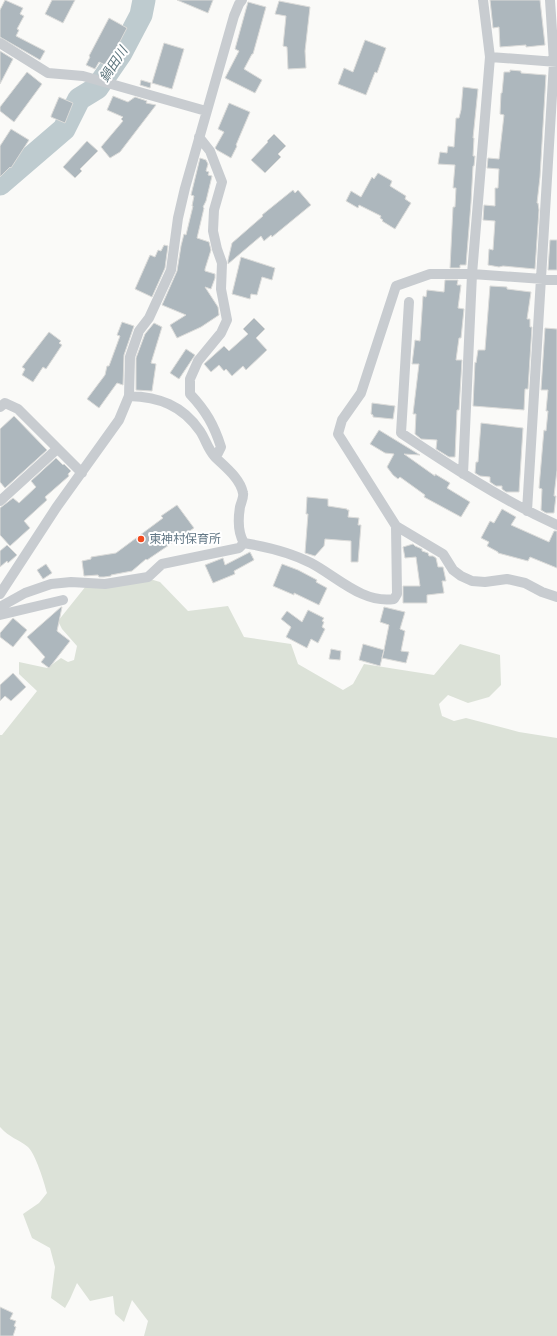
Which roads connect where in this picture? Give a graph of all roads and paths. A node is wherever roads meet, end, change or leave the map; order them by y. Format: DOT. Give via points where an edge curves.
graph roads {
  1 [pos="242,0"];
  2 [pos="483,0"];
  3 [pos="550,0"];
  4 [pos="0,43"];
  5 [pos="490,57"];
  6 [pos="555,62"];
  7 [pos="206,111"];
  8 [pos="199,137"];
  9 [pos="472,274"];
  10 [pos="541,278"];
  11 [pos="557,280"];
  12 [pos="409,302"];
  13 [pos="129,396"];
  14 [pos="0,407"];
  15 [pos="57,448"];
  16 [pos="216,457"];
  17 [pos="82,473"];
  18 [pos="462,474"];
  19 [pos="0,500"];
  20 [pos="526,511"];
  21 [pos="557,525"];
  22 [pos="396,526"];
  23 [pos="244,543"];
  24 [pos="0,594"];
  25 [pos="557,597"];
  26 [pos="64,600"];
  27 [pos="0,607"];
  28 [pos="0,615"];
  1 -- 7 [label="street" via="234,16"];
  2 -- 5 [label="street"];
  3 -- 6 [label="street"];
  4 -- 7 [label="street" via="48,73 83,76"];
  5 -- 6 [label="street"];
  5 -- 9 [label="street"];
  6 -- 10 [label="street"];
  7 -- 8 [label="street"];
  8 -- 13 [label="street" via="178,218 171,270 149,318 139,331 130,357"];
  8 -- 16 [label="street" via="210,151 222,182 214,210 213,231 222,263 221,289 227,320 221,333 198,361 190,379 190,394 203,408 216,430 221,447"];
  9 -- 10 [label="street"];
  9 -- 18 [label="street"];
  9 -- 22 [label="street" via="430,274 396,286 361,392 342,420 338,434"];
  10 -- 11 [label="street"];
  10 -- 20 [label="street"];
  12 -- 18 [label="street" via="401,434"];
  13 -- 16 [label="street" via="157,399 188,416"];
  13 -- 17 [label="street" via="119,420"];
  14 -- 15 [label="street" via="5,402 18,409"];
  15 -- 17 [label="street"];
  15 -- 19 [label="street"];
  16 -- 23 [label="street" via="238,482 243,494 239,528"];
  17 -- 24 [label="street"];
  18 -- 20 [label="street"];
  20 -- 21 [label="street"];
  22 -- 23 [label="street" via="398,594 394,600 385,601 369,596 312,564 276,549"];
  22 -- 25 [label="street" via="443,554 453,570 472,581 507,579 525,583"];
  23 -- 27 [label="street" via="239,548 162,564 148,577 105,584 51,584"];
  26 -- 28 [label="street"];
}
